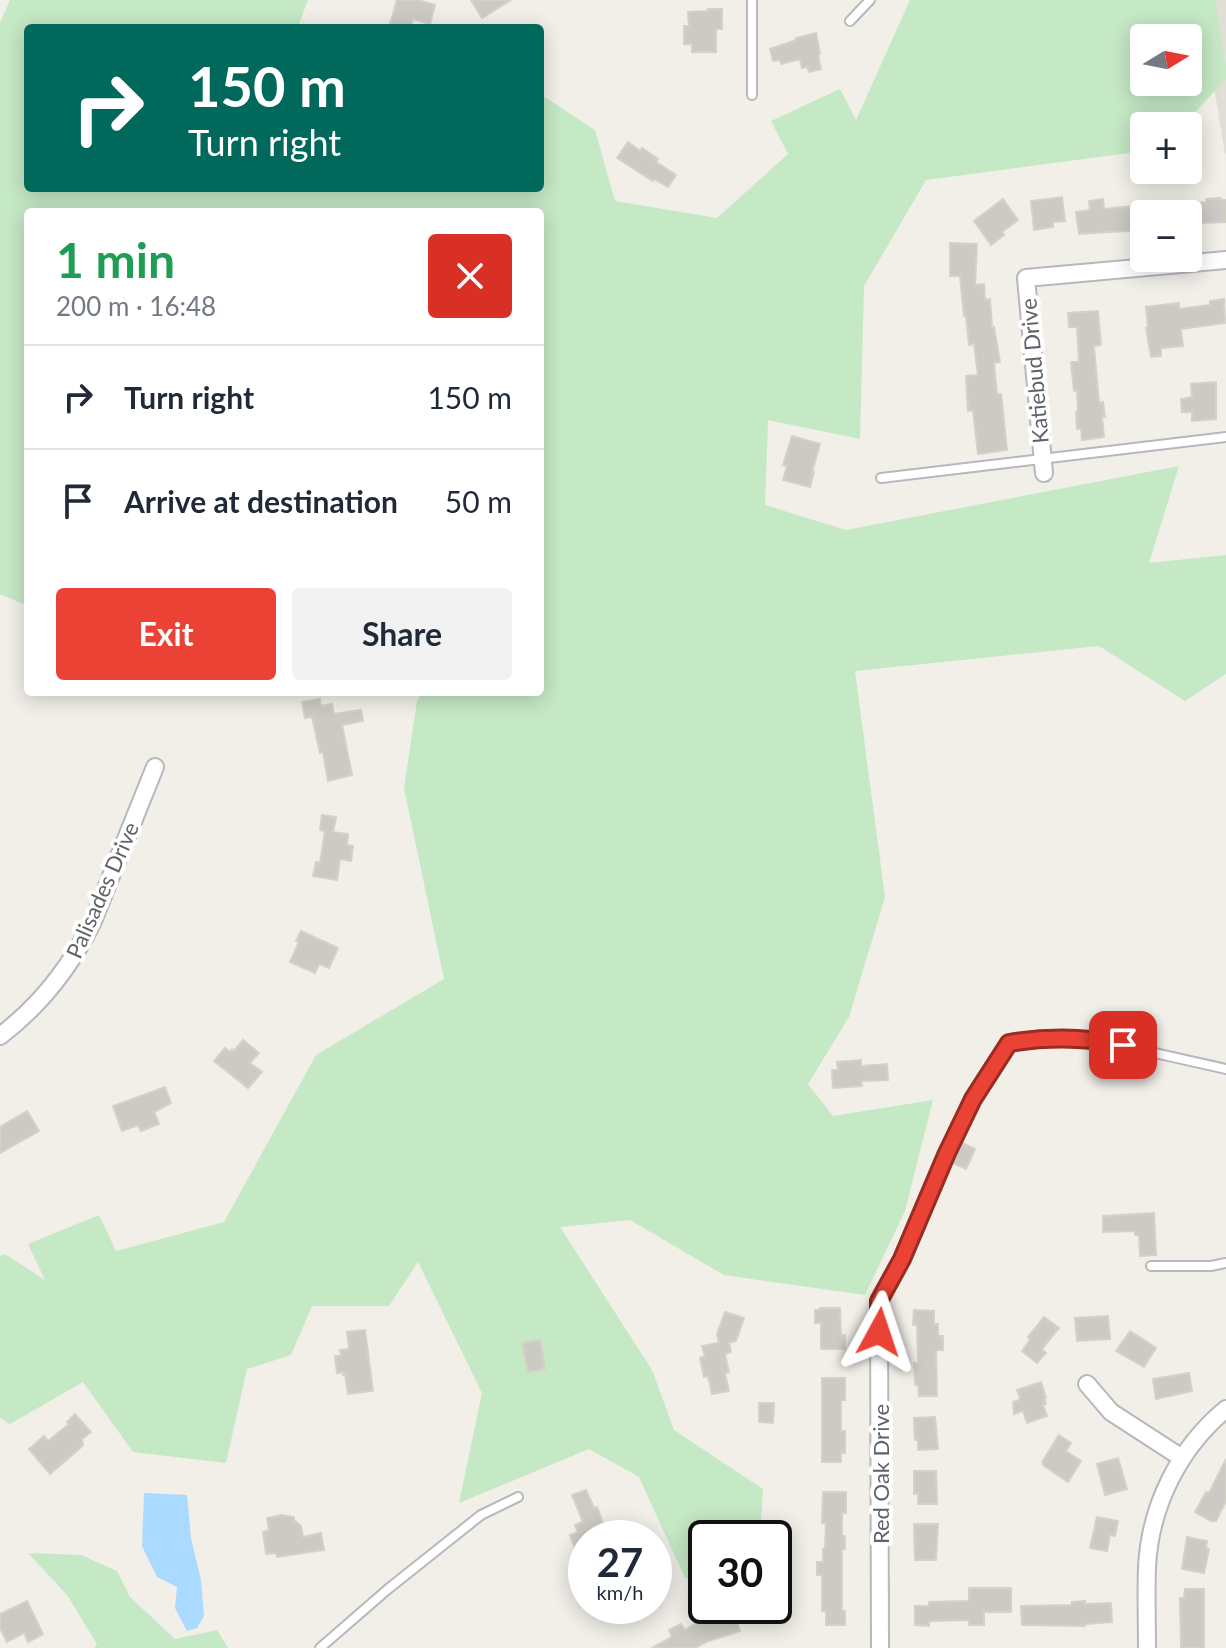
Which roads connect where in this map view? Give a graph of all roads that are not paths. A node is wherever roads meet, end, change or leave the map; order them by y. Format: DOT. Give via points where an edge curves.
graph roads {
  1 [pos="752,0"];
  2 [pos="870,0"];
  3 [pos="850,21"];
  4 [pos="752,95"];
  5 [pos="1226,260"];
  6 [pos="1226,437"];
  7 [pos="1043,466"];
  8 [pos="881,478"];
  9 [pos="155,767"];
  10 [pos="0,1036"];
  11 [pos="1226,1069"];
  12 [pos="1226,1263"];
  13 [pos="1151,1266"];
  14 [pos="879,1301"];
  15 [pos="1087,1384"];
  16 [pos="1226,1409"];
  17 [pos="1182,1458"];
  18 [pos="518,1497"];
  19 [pos="320,1648"];
  20 [pos="880,1648"];
  21 [pos="1147,1648"];
  1 -- 4 [label="lane"];
  2 -- 3 [label="lane"];
  5 -- 7 [label="street, Katiebud Drive" via="1026,278"];
  6 -- 7 [label="lane"];
  7 -- 8 [label="lane"];
  9 -- 10 [label="street, Palisades Drive" via="81,945 44,998"];
  11 -- 14 [label="lane" via="1097,1040 1009,1043 973,1099"];
  12 -- 13 [label="lane"];
  14 -- 20 [label="street, Red Oak Drive"];
  15 -- 17 [label="street" via="1111,1412"];
  16 -- 17 [label="street"];
  17 -- 21 [label="street" via="1158,1506 1150,1539"];
  18 -- 19 [label="lane" via="481,1515"];
}
